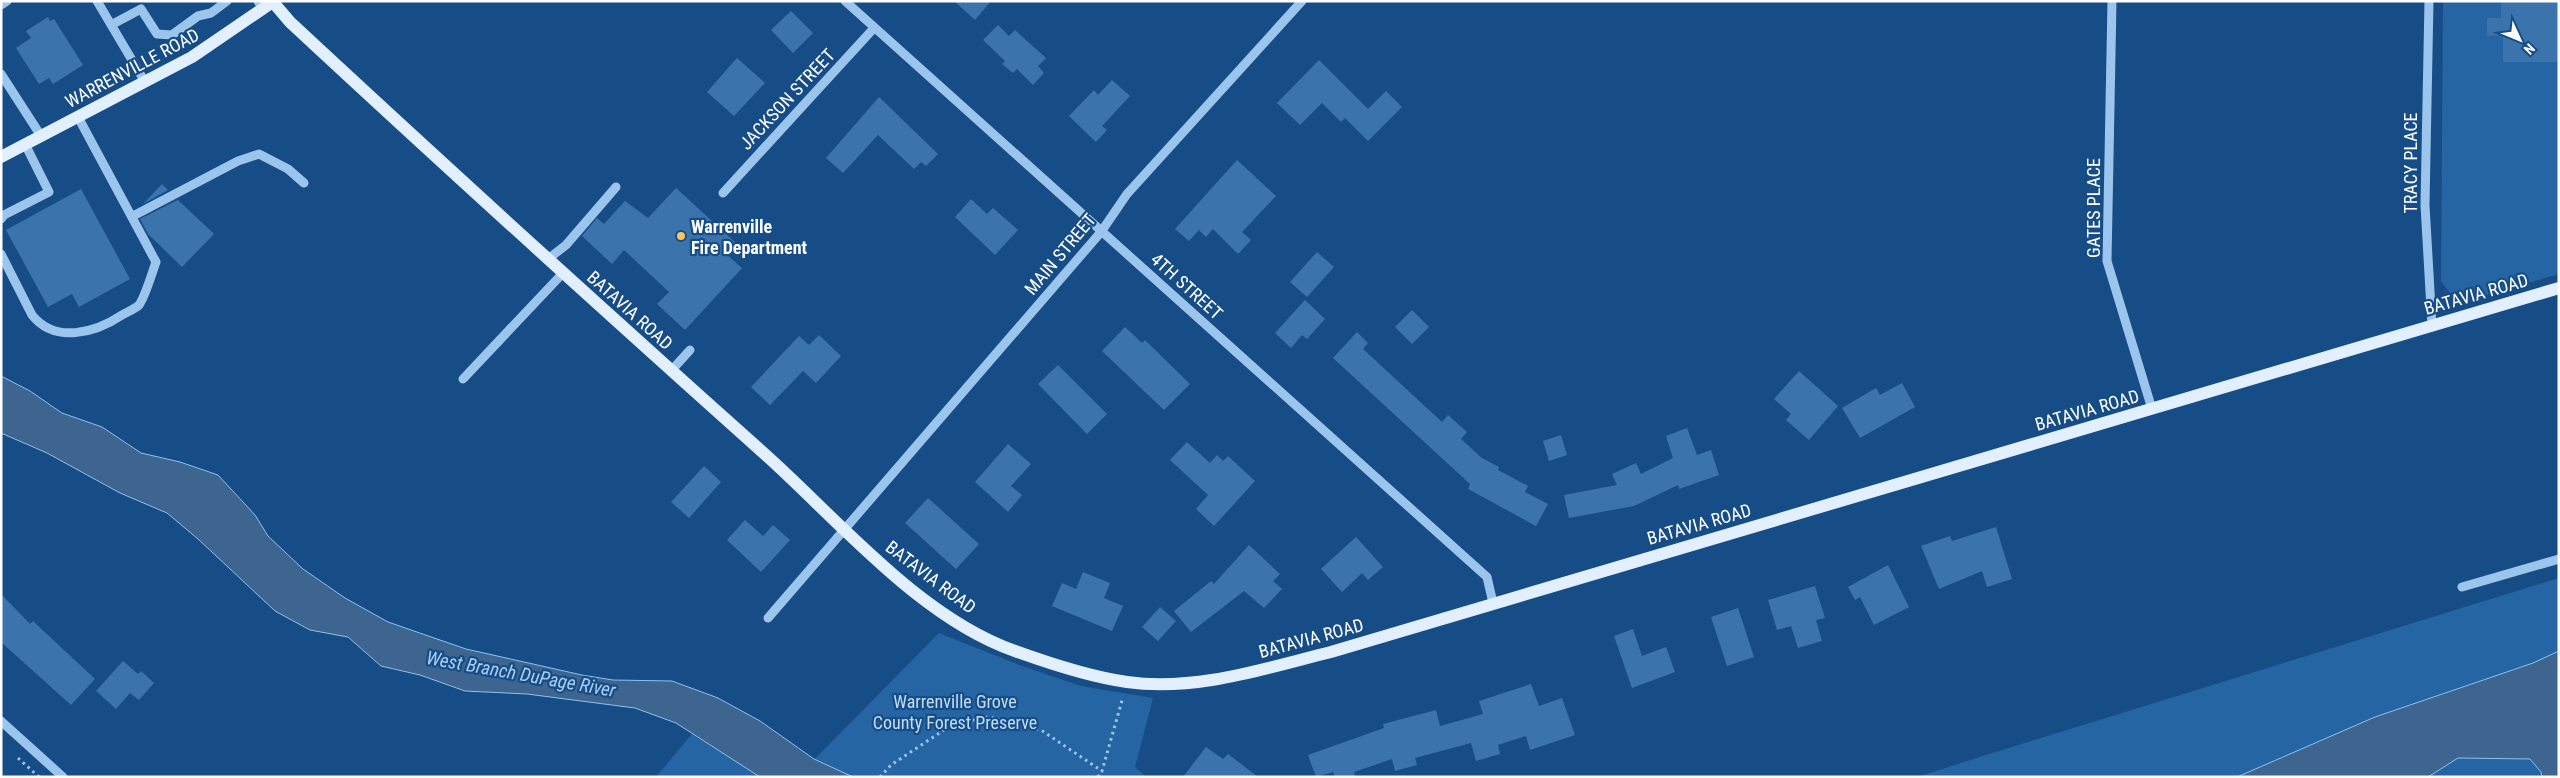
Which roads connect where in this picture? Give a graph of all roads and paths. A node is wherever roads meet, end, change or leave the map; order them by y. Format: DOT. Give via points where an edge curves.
graph roads {
  1 [pos="7,1"];
  2 [pos="97,1"];
  3 [pos="226,1"];
  4 [pos="845,1"];
  5 [pos="1302,1"];
  6 [pos="2112,1"];
  7 [pos="2429,1"];
  8 [pos="267,3"];
  9 [pos="1,5"];
  10 [pos="111,25"];
  11 [pos="874,28"];
  12 [pos="1,74"];
  13 [pos="145,82"];
  14 [pos="78,117"];
  15 [pos="41,136"];
  16 [pos="26,144"];
  17 [pos="1,157"];
  18 [pos="304,183"];
  19 [pos="616,187"];
  20 [pos="723,193"];
  21 [pos="133,216"];
  22 [pos="1,219"];
  23 [pos="1101,232"];
  24 [pos="1,254"];
  25 [pos="548,259"];
  26 [pos="563,273"];
  27 [pos="2559,288"];
  28 [pos="2432,326"];
  29 [pos="690,350"];
  30 [pos="671,370"];
  31 [pos="463,379"];
  32 [pos="2152,409"];
  33 [pos="845,529"];
  34 [pos="2559,559"];
  35 [pos="2462,587"];
  36 [pos="1492,604"];
  37 [pos="768,618"];
  38 [pos="1128,682"];
  39 [pos="1,721"];
  40 [pos="1102,771"];
  41 [pos="63,777"];
  42 [pos="880,777"];
  43 [pos="1098,777"];
  1 -- 9 [label="street"];
  2 -- 10 [label="street"];
  3 -- 10 [label="street" via="172,35 157,34 141,8"];
  4 -- 11 [label="street, 4TH STREET"];
  5 -- 23 [label="street, MAIN STREET" via="1127,194"];
  6 -- 32 [label="street, GATES PLACE" via="2107,261"];
  7 -- 28 [label="street, TRACY PLACE" via="2425,205"];
  8 -- 13 [label="main road, WARRENVILLE ROAD" via="192,57"];
  8 -- 25 [label="main road, BATAVIA ROAD"];
  10 -- 13 [label="street"];
  11 -- 20 [label="street, JACKSON STREET"];
  11 -- 23 [label="street, 4TH STREET"];
  12 -- 15 [label="street"];
  13 -- 14 [label="main road, WARRENVILLE ROAD"];
  14 -- 15 [label="main road, WARRENVILLE ROAD"];
  14 -- 21 [label="street"];
  15 -- 16 [label="main road, WARRENVILLE ROAD"];
  16 -- 17 [label="main road, WARRENVILLE ROAD"];
  16 -- 22 [label="street" via="49,192"];
  18 -- 21 [label="street" via="274,160 259,154 238,161"];
  19 -- 25 [label="street" via="566,245"];
  21 -- 24 [label="street" via="156,262 139,305 96,330 53,332 38,323"];
  23 -- 33 [label="street, MAIN STREET"];
  23 -- 36 [label="street, 4TH STREET" via="1487,577"];
  25 -- 26 [label="main road, BATAVIA ROAD"];
  26 -- 30 [label="main road, BATAVIA ROAD"];
  26 -- 31 [label="street"];
  27 -- 28 [label="main road, BATAVIA ROAD"];
  28 -- 32 [label="main road, BATAVIA ROAD"];
  29 -- 30 [label="street"];
  30 -- 33 [label="main road, BATAVIA ROAD"];
  32 -- 36 [label="main road, BATAVIA ROAD"];
  33 -- 37 [label="street, MAIN STREET"];
  33 -- 38 [label="main road, BATAVIA ROAD" via="922,597 960,623 1012,650"];
  34 -- 35 [label="street"];
  36 -- 38 [label="main road, BATAVIA ROAD" via="1268,668 1162,684"];
  38 -- 40 [label="path"];
  39 -- 41 [label="street"];
  40 -- 42 [label="path" via="1041,730 989,717 953,724 891,765"];
  40 -- 43 [label="path"];
}
